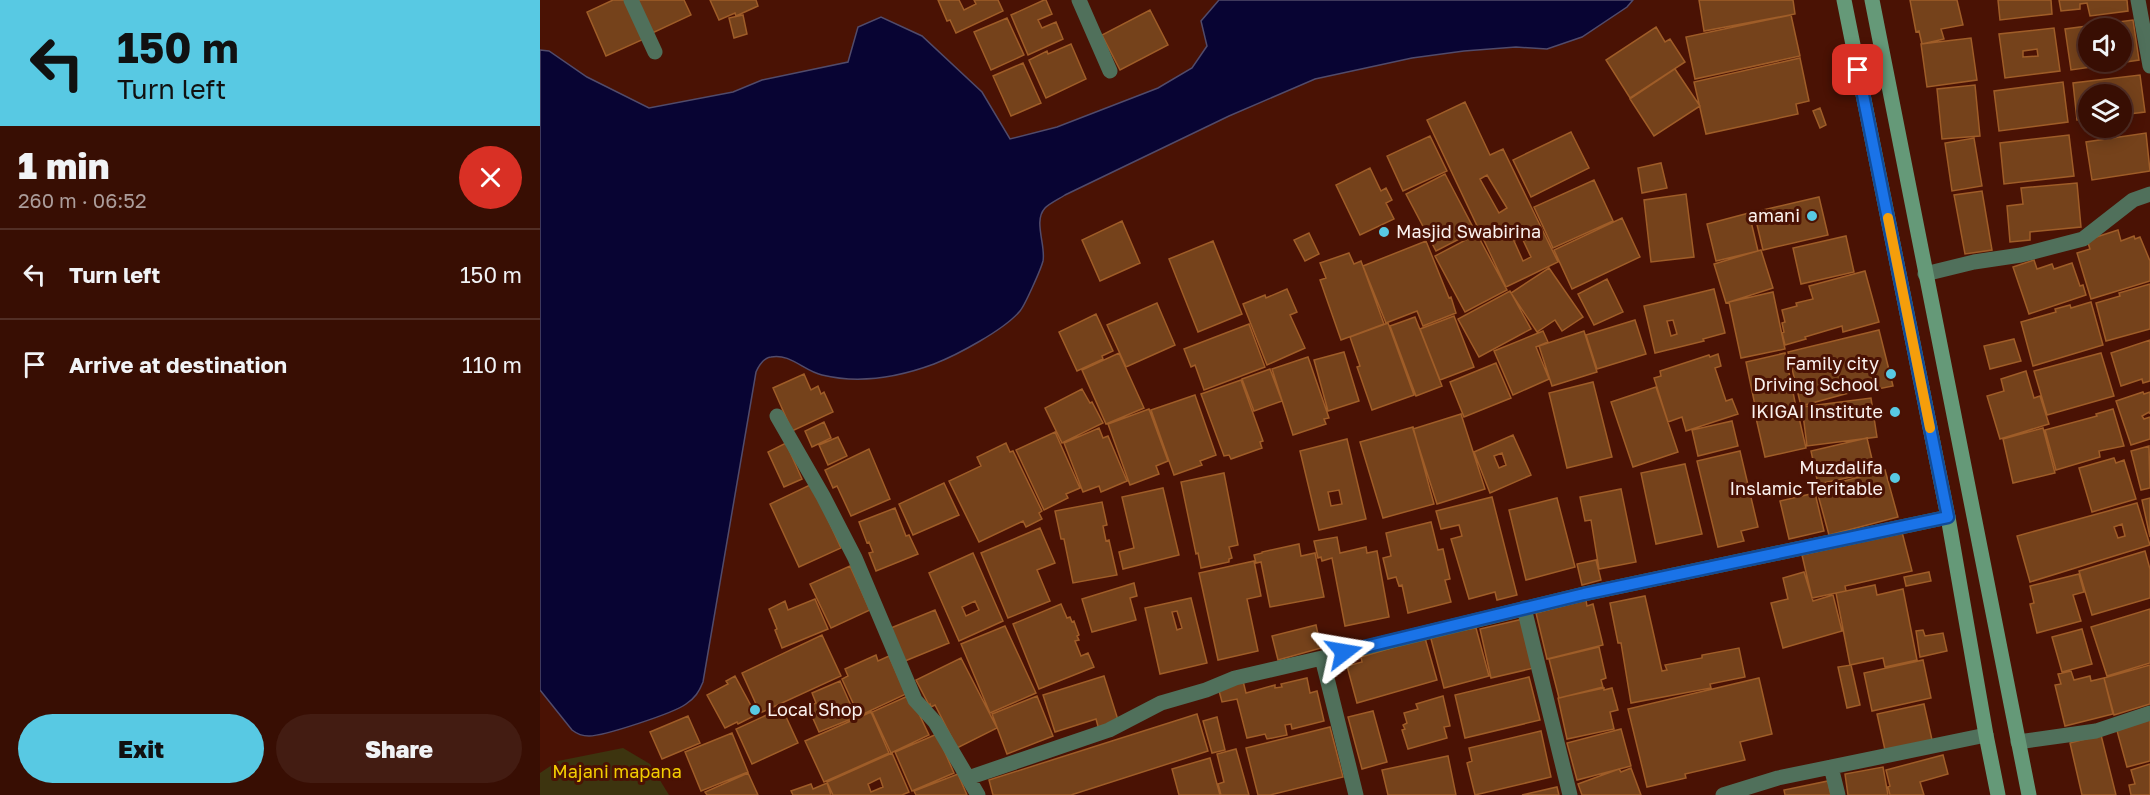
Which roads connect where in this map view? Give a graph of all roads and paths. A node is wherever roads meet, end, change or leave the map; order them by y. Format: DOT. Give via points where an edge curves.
graph roads {
  1 [pos="631,0"];
  2 [pos="1079,0"];
  3 [pos="1844,0"];
  4 [pos="1872,0"];
  5 [pos="2138,0"];
  6 [pos="655,52"];
  7 [pos="2150,66"];
  8 [pos="1110,71"];
  9 [pos="2150,194"];
  10 [pos="1925,274"];
  11 [pos="777,416"];
  12 [pos="1948,517"];
  13 [pos="1524,608"];
  14 [pos="1322,658"];
  15 [pos="2150,713"];
  16 [pos="1986,735"];
  17 [pos="2018,742"];
  18 [pos="1831,767"];
  19 [pos="968,778"];
  20 [pos="978,795"];
  21 [pos="1356,795"];
  22 [pos="1570,795"];
  23 [pos="1723,795"];
  24 [pos="1838,795"];
  25 [pos="1998,795"];
  26 [pos="2029,795"];
  1 -- 6 [label="street"];
  2 -- 8 [label="street"];
  3 -- 12 [label="main road"];
  4 -- 10 [label="main road"];
  5 -- 7 [label="street"];
  9 -- 10 [label="street" via="2133,200 2083,239"];
  10 -- 17 [label="main road"];
  11 -- 19 [label="street" via="855,558 915,700 935,722"];
  12 -- 13 [label="street"];
  12 -- 16 [label="main road"];
  13 -- 14 [label="street"];
  13 -- 22 [label="street"];
  14 -- 19 [label="street" via="1235,678 1161,703 1109,730"];
  14 -- 21 [label="street"];
  15 -- 17 [label="street" via="2096,731"];
  16 -- 18 [label="street"];
  16 -- 25 [label="main road"];
  17 -- 26 [label="main road"];
  18 -- 23 [label="street"];
  18 -- 24 [label="street"];
  19 -- 20 [label="street"];
}
